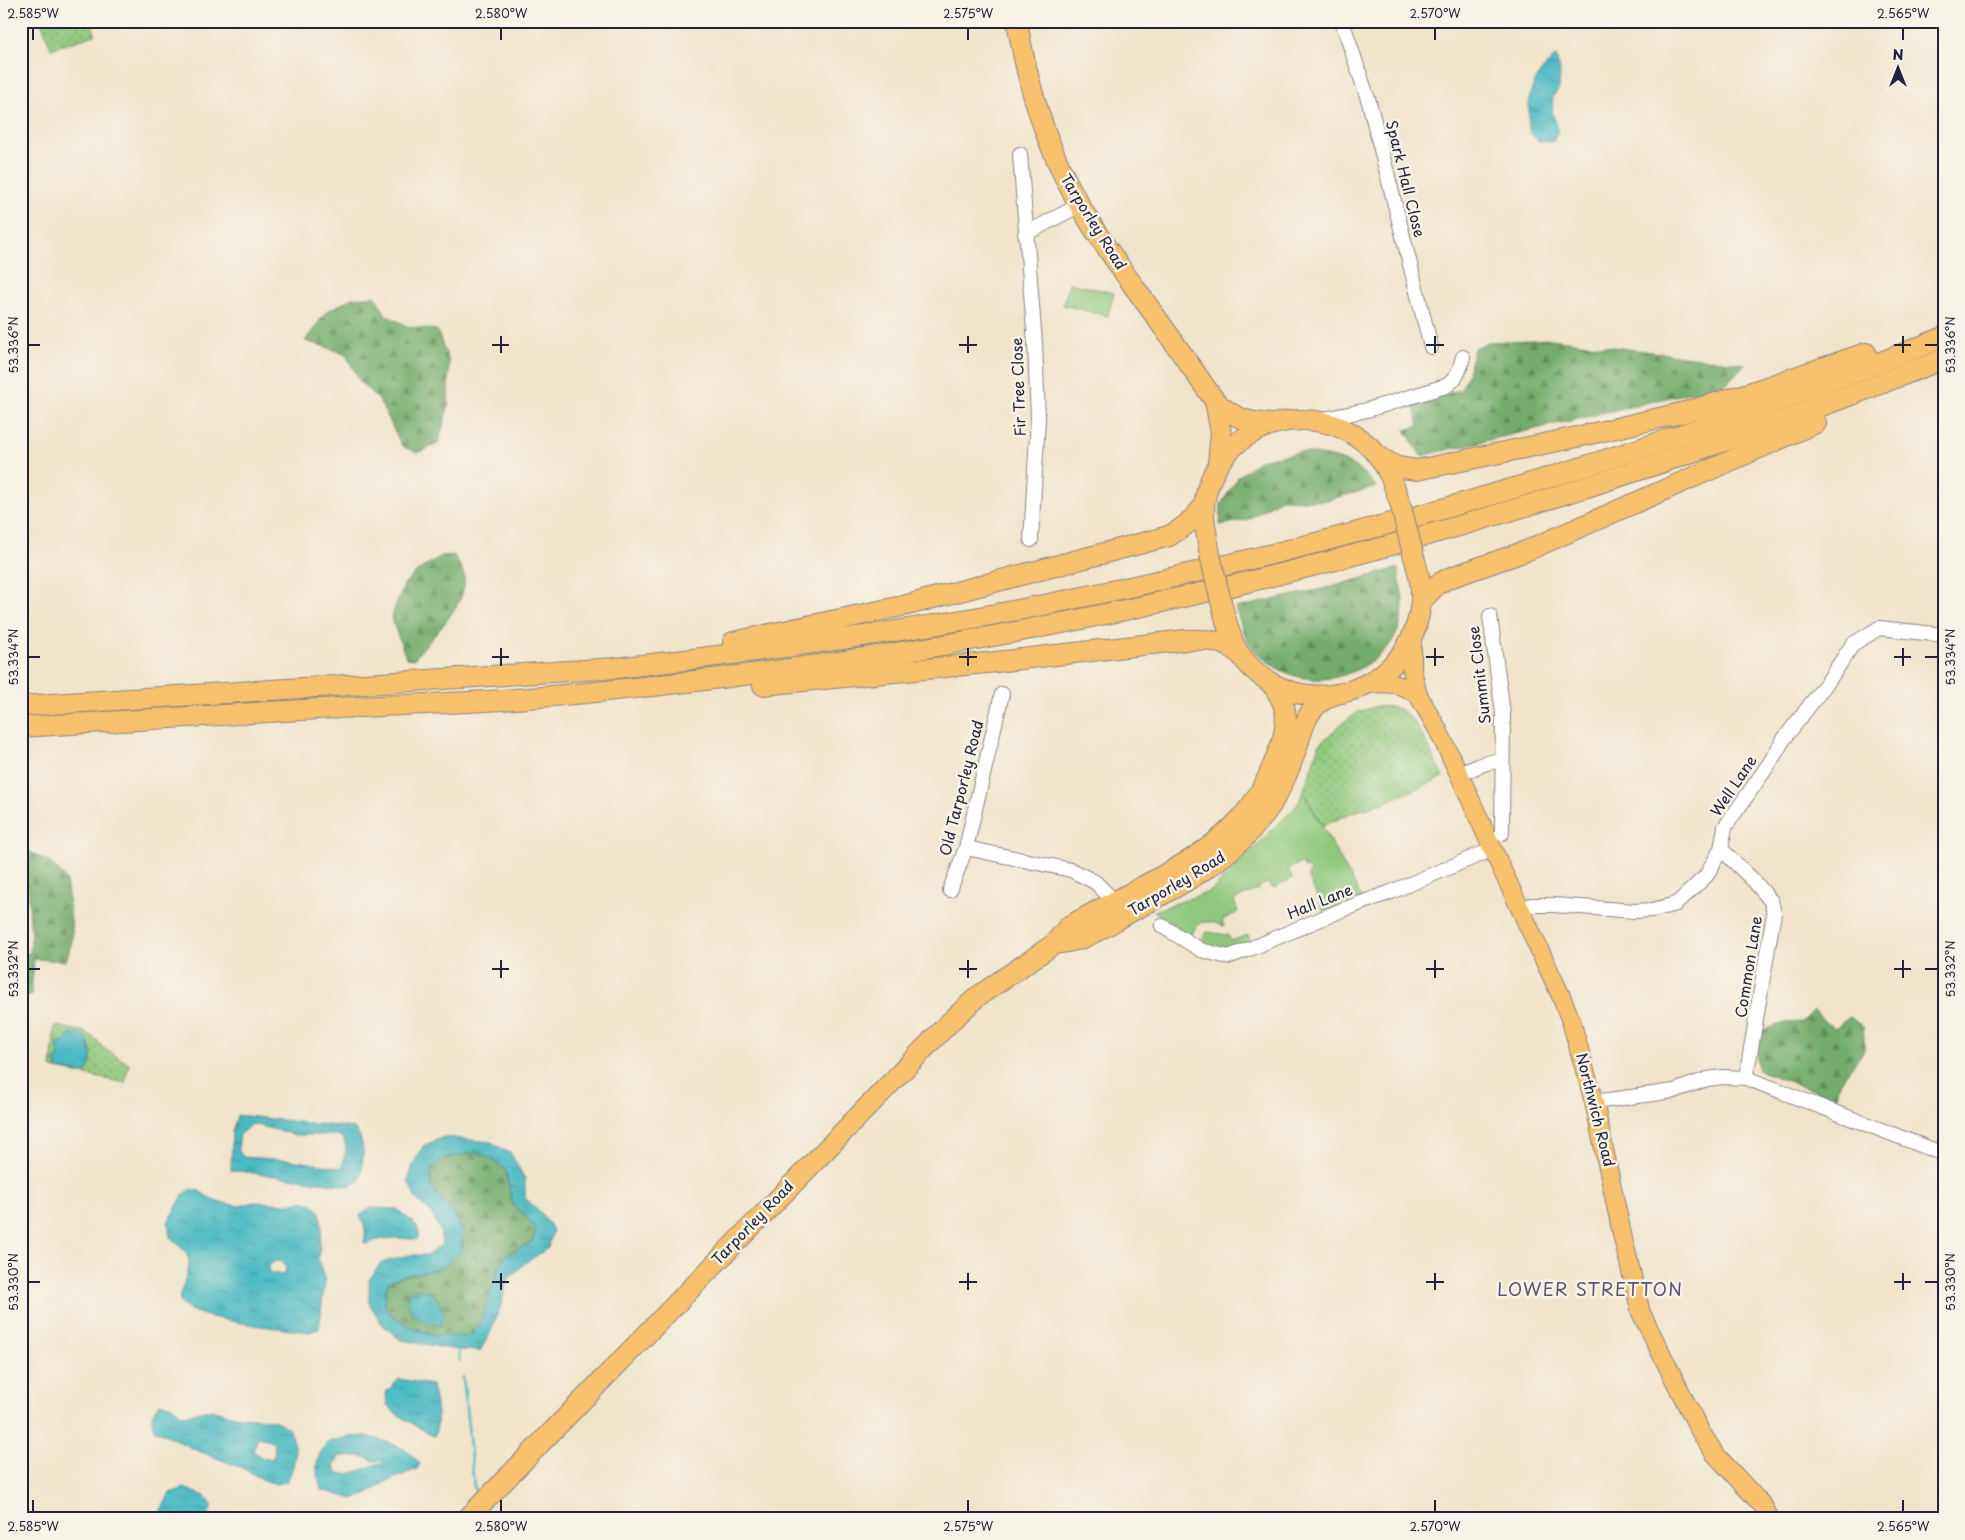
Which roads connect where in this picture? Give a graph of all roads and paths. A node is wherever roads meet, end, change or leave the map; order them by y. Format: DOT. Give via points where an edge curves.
graph roads {
  1 [pos="1018,21"];
  2 [pos="1342,21"];
  3 [pos="1020,154"];
  4 [pos="1080,205"];
  5 [pos="1026,234"];
  6 [pos="1944,326"];
  7 [pos="1944,337"];
  8 [pos="1430,346"];
  9 [pos="1463,357"];
  10 [pos="1944,360"];
  11 [pos="1215,401"];
  12 [pos="1367,410"];
  13 [pos="1315,420"];
  14 [pos="1274,424"];
  15 [pos="1360,439"];
  16 [pos="1378,456"];
  17 [pos="1218,463"];
  18 [pos="1199,512"];
  19 [pos="1031,540"];
  20 [pos="1421,601"];
  21 [pos="1490,616"];
  22 [pos="1944,635"];
  23 [pos="1412,636"];
  24 [pos="1232,648"];
  25 [pos="616,668"];
  26 [pos="1269,681"];
  27 [pos="1368,684"];
  28 [pos="619,690"];
  29 [pos="1002,694"];
  30 [pos="1336,694"];
  31 [pos="1418,695"];
  32 [pos="21,706"];
  33 [pos="21,727"];
  34 [pos="1502,760"];
  35 [pos="1459,774"];
  36 [pos="1502,833"];
  37 [pos="966,848"];
  38 [pos="1493,849"];
  39 [pos="1721,850"];
  40 [pos="950,890"];
  41 [pos="1114,901"];
  42 [pos="1520,909"];
  43 [pos="1134,910"];
  44 [pos="1162,926"];
  45 [pos="1054,944"];
  46 [pos="1746,1078"];
  47 [pos="1594,1102"];
  48 [pos="1944,1154"];
  49 [pos="467,1519"];
  50 [pos="1770,1519"];
  1 -- 4 [label="highway, Tarporley Road" via="1030,83 1044,130"];
  2 -- 8 [label="street, Spark Hall Close" via="1369,102"];
  3 -- 5 [label="street, Fir Tree Close"];
  4 -- 5 [label="street"];
  4 -- 11 [label="highway, Tarporley Road" via="1104,245"];
  5 -- 19 [label="street, Fir Tree Close" via="1038,419"];
  6 -- 16 [label="highway" via="1749,393 1638,424 1424,469 1404,469"];
  7 -- 25 [label="highway" via="1651,445 1445,508 1233,564 959,620 766,650"];
  9 -- 12 [label="street" via="1455,378 1446,386"];
  10 -- 20 [label="highway" via="1901,385 1737,459 1526,551 1438,584"];
  10 -- 28 [label="highway" via="1772,426 1580,490 1235,586 1042,627 891,653"];
  11 -- 14 [label="highway, Tarporley Road" via="1225,411 1244,421"];
  11 -- 17 [label="highway, Tarporley Road" via="1221,433"];
  12 -- 13 [label="street"];
  12 -- 15 [label="street" via="1360,422"];
  13 -- 14 [label="highway"];
  13 -- 15 [label="highway" via="1340,427"];
  14 -- 17 [label="highway" via="1242,439"];
  15 -- 16 [label="highway"];
  16 -- 20 [label="highway, bridge" via="1393,482 1401,506 1420,579"];
  17 -- 18 [label="highway"];
  18 -- 24 [label="highway, bridge" via="1204,519"];
  18 -- 25 [label="highway" via="1168,536 1043,570 907,605"];
  20 -- 23 [label="highway"];
  21 -- 34 [label="street, Summit Close" via="1503,713"];
  22 -- 39 [label="street, Well Lane" via="1879,628 1853,644 1725,827"];
  23 -- 27 [label="highway" via="1398,660"];
  23 -- 31 [label="main road, Northwich Road" via="1412,670"];
  24 -- 26 [label="highway"];
  24 -- 28 [label="highway" via="1204,640 1186,640 782,684"];
  25 -- 32 [label="highway"];
  26 -- 30 [label="highway" via="1293,691"];
  26 -- 41 [label="highway, Tarporley Road" via="1284,705 1286,727 1267,779 1251,806 1208,848"];
  27 -- 30 [label="highway"];
  27 -- 31 [label="main road" via="1392,683"];
  28 -- 33 [label="highway"];
  29 -- 37 [label="street, Old Tarporley Road"];
  30 -- 43 [label="highway, Tarporley Road" via="1321,701 1309,714 1279,791 1242,841 1197,875"];
  31 -- 35 [label="main road, Northwich Road"];
  34 -- 35 [label="street"];
  34 -- 36 [label="street, Summit Close"];
  35 -- 38 [label="main road, Northwich Road"];
  37 -- 40 [label="street, Old Tarporley Road"];
  37 -- 41 [label="street" via="1071,870 1096,882"];
  38 -- 42 [label="main road, Northwich Road"];
  38 -- 44 [label="street, Hall Lane" via="1228,957 1201,950"];
  39 -- 42 [label="street, Well Lane" via="1706,876 1676,904 1664,908 1635,910 1538,905"];
  39 -- 46 [label="street, Common Lane" via="1754,880 1771,902 1774,913"];
  41 -- 43 [label="street"];
  41 -- 45 [label="highway, Tarporley Road" via="1069,926"];
  42 -- 47 [label="main road, Northwich Road" via="1568,1011"];
  43 -- 45 [label="highway, Tarporley Road" via="1078,940"];
  45 -- 49 [label="highway, Tarporley Road" via="977,997 928,1043"];
  46 -- 47 [label="street" via="1723,1076 1674,1091"];
  46 -- 48 [label="street"];
  47 -- 50 [label="main road, Northwich Road" via="1642,1313 1700,1431 1715,1454"];
}
